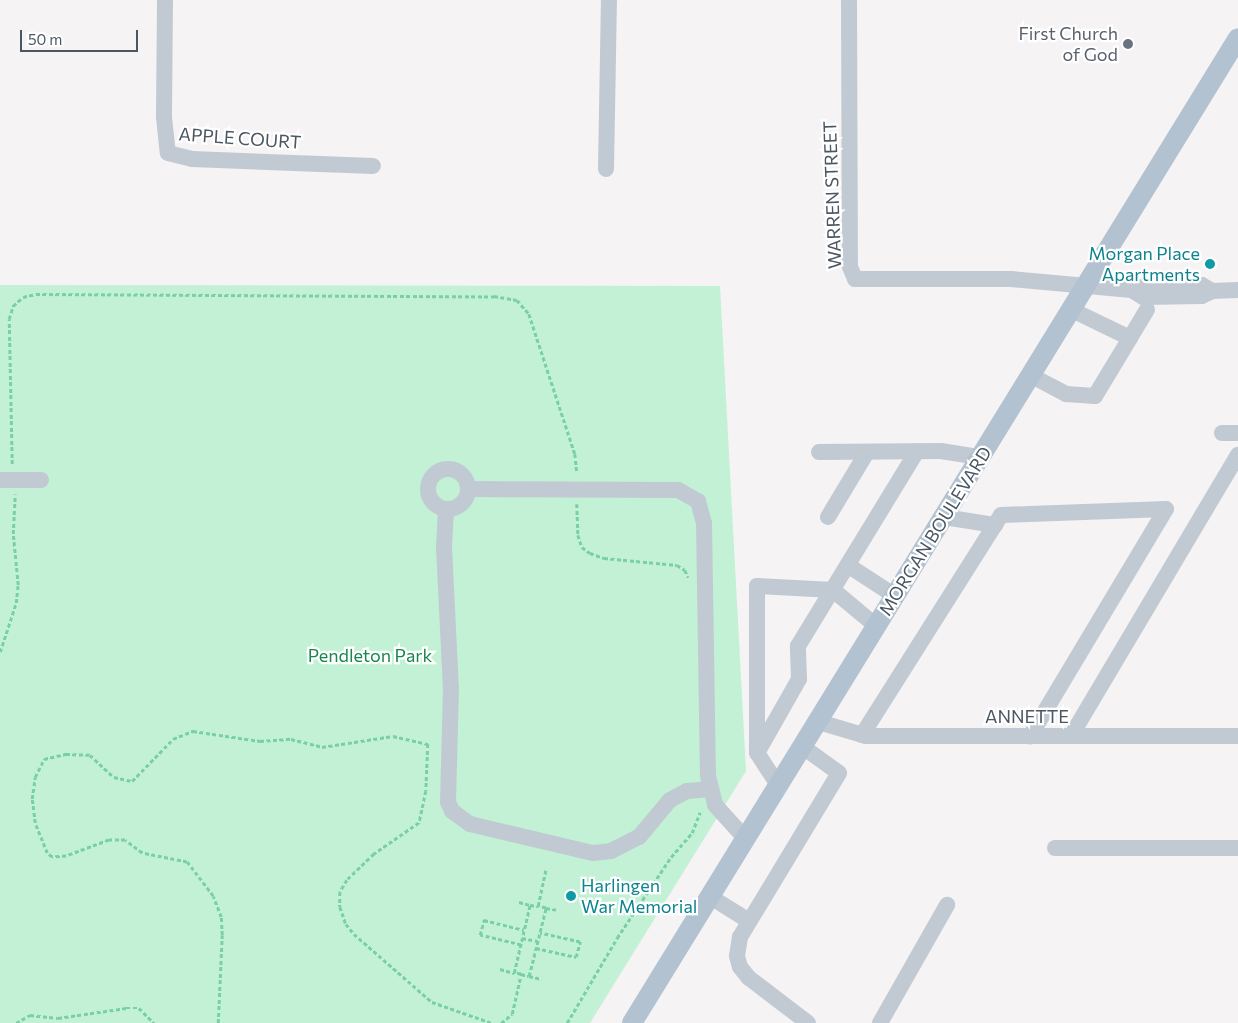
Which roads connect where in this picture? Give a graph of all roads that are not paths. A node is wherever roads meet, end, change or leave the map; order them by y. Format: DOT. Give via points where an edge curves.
graph roads {
  1 [pos="165,0"];
  2 [pos="609,0"];
  3 [pos="849,0"];
  4 [pos="1238,38"];
  5 [pos="373,166"];
  6 [pos="606,169"];
  7 [pos="1085,286"];
  8 [pos="1238,290"];
  9 [pos="1070,309"];
  10 [pos="1147,310"];
  11 [pos="1130,338"];
  12 [pos="1030,375"];
  13 [pos="917,451"];
  14 [pos="819,452"];
  15 [pos="867,452"];
  16 [pos="1238,455"];
  17 [pos="980,457"];
  18 [pos="7,480"];
  19 [pos="41,480"];
  20 [pos="468,489"];
  21 [pos="446,509"];
  22 [pos="828,517"];
  23 [pos="944,517"];
  24 [pos="995,525"];
  25 [pos="849,566"];
  26 [pos="833,590"];
  27 [pos="895,596"];
  28 [pos="876,626"];
  29 [pos="819,722"];
  30 [pos="862,735"];
  31 [pos="1030,736"];
  32 [pos="1071,736"];
  33 [pos="1238,736"];
  34 [pos="803,747"];
  35 [pos="757,753"];
  36 [pos="778,785"];
  37 [pos="704,790"];
  38 [pos="745,838"];
  39 [pos="1056,848"];
  40 [pos="1238,848"];
  41 [pos="710,896"];
  42 [pos="947,905"];
  43 [pos="750,921"];
  44 [pos="632,1023"];
  45 [pos="808,1023"];
  46 [pos="880,1023"];
  1 -- 5 [label="street, APPLE COURT" via="164,117 168,153 192,159"];
  2 -- 6 [label="street"];
  3 -- 7 [label="street, WARREN STREET" via="851,274 863,281 1011,280"];
  4 -- 7 [label="main road, MORGAN BOULEVARD"];
  7 -- 8 [label="street" via="1132,290 1143,297 1202,296 1212,291"];
  7 -- 9 [label="main road, MORGAN BOULEVARD"];
  9 -- 11 [label="street"];
  9 -- 12 [label="main road, MORGAN BOULEVARD"];
  10 -- 11 [label="street"];
  11 -- 12 [label="street" via="1096,396 1066,394"];
  12 -- 17 [label="main road, MORGAN BOULEVARD"];
  13 -- 15 [label="street"];
  13 -- 17 [label="street"];
  13 -- 25 [label="street"];
  14 -- 15 [label="street"];
  15 -- 22 [label="street"];
  16 -- 32 [label="street"];
  17 -- 23 [label="main road, MORGAN BOULEVARD"];
  18 -- 19 [label="street"];
  20 -- 21 [label="street" via="464,502"];
  20 -- 21 [label="street" via="464,477 454,470 435,474 428,485 430,498"];
  20 -- 37 [label="street" via="678,490 698,501 704,523 708,776"];
  21 -- 37 [label="street" via="444,547 451,688 448,802 452,811 470,824 593,852 611,851 639,837 670,800 687,791"];
  23 -- 24 [label="street"];
  23 -- 27 [label="main road, MORGAN BOULEVARD"];
  24 -- 30 [label="street"];
  24 -- 31 [label="street" via="1000,515 1166,509"];
  25 -- 26 [label="street"];
  25 -- 27 [label="street"];
  26 -- 28 [label="street"];
  26 -- 35 [label="street" via="798,646 799,679"];
  26 -- 35 [label="street" via="757,586"];
  27 -- 28 [label="main road, MORGAN BOULEVARD"];
  28 -- 29 [label="main road, MORGAN BOULEVARD"];
  29 -- 30 [label="street, ANNETTE"];
  29 -- 34 [label="main road, MORGAN BOULEVARD"];
  30 -- 31 [label="street, ANNETTE"];
  31 -- 32 [label="street, ANNETTE"];
  32 -- 33 [label="street, ANNETTE"];
  34 -- 36 [label="main road, MORGAN BOULEVARD"];
  34 -- 43 [label="street" via="839,773"];
  35 -- 36 [label="street"];
  36 -- 38 [label="main road, MORGAN BOULEVARD"];
  37 -- 38 [label="street"];
  38 -- 41 [label="main road, MORGAN BOULEVARD"];
  39 -- 40 [label="street"];
  41 -- 43 [label="street"];
  41 -- 44 [label="main road, MORGAN BOULEVARD"];
  42 -- 46 [label="street"];
  43 -- 45 [label="street" via="740,937 737,956 740,967"];
}
